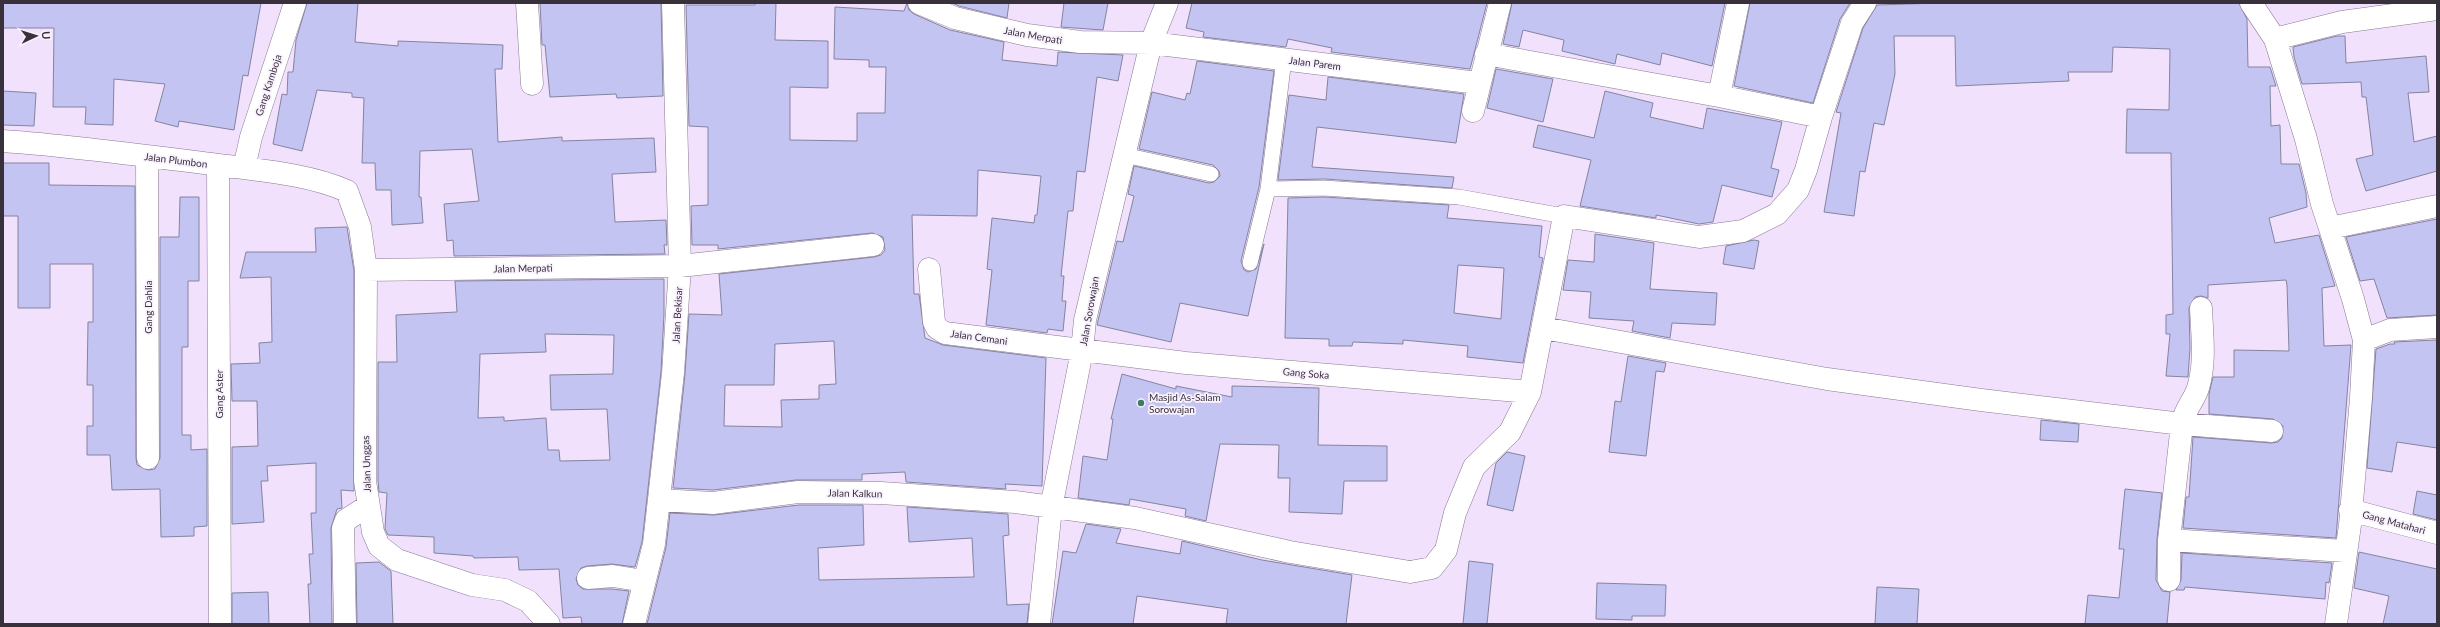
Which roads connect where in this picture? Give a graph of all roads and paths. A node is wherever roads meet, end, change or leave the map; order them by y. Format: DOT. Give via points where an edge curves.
graph roads {
  1 [pos="295,3"];
  2 [pos="527,3"];
  3 [pos="673,3"];
  4 [pos="1167,3"];
  5 [pos="1500,3"];
  6 [pos="1738,3"];
  7 [pos="1865,3"];
  8 [pos="2251,3"];
  9 [pos="931,5"];
  10 [pos="2437,9"];
  11 [pos="2275,39"];
  12 [pos="1151,43"];
  13 [pos="1486,54"];
  14 [pos="1284,59"];
  15 [pos="1478,83"];
  16 [pos="532,84"];
  17 [pos="1718,96"];
  18 [pos="1472,111"];
  19 [pos="1821,117"];
  20 [pos="3,141"];
  21 [pos="1124,155"];
  22 [pos="147,156"];
  23 [pos="218,165"];
  24 [pos="244,168"];
  25 [pos="1211,174"];
  26 [pos="1268,188"];
  27 [pos="347,191"];
  28 [pos="2437,206"];
  29 [pos="1564,216"];
  30 [pos="2330,228"];
  31 [pos="873,245"];
  32 [pos="1250,263"];
  33 [pos="680,266"];
  34 [pos="929,269"];
  35 [pos="366,270"];
  36 [pos="2201,308"];
  37 [pos="2437,327"];
  38 [pos="1543,328"];
  39 [pos="2364,340"];
  40 [pos="1082,351"];
  41 [pos="1530,392"];
  42 [pos="2182,424"];
  43 [pos="2272,431"];
  44 [pos="148,458"];
  45 [pos="659,500"];
  46 [pos="368,506"];
  47 [pos="1052,508"];
  48 [pos="2350,510"];
  49 [pos="2437,533"];
  50 [pos="2169,540"];
  51 [pos="2345,551"];
  52 [pos="588,578"];
  53 [pos="2169,580"];
  54 [pos="644,581"];
  55 [pos="220,624"];
  56 [pos="344,624"];
  57 [pos="549,624"];
  58 [pos="634,624"];
  59 [pos="1039,624"];
  60 [pos="2336,624"];
  1 -- 24 [label="street, Gang Kamboja" via="251,137"];
  2 -- 16 [label="street"];
  3 -- 33 [label="street, Jalan Bekisar"];
  4 -- 12 [label="street, Jalan Sorowajan"];
  5 -- 13 [label="street"];
  6 -- 17 [label="street"];
  7 -- 19 [label="street" via="1852,23"];
  8 -- 11 [label="street"];
  9 -- 12 [label="street, Jalan Merpati" via="955,18 1027,35 1080,42"];
  10 -- 11 [label="street" via="2342,22"];
  11 -- 30 [label="street"];
  12 -- 14 [label="street, Jalan Parem"];
  12 -- 21 [label="street, Jalan Sorowajan"];
  13 -- 15 [label="street"];
  13 -- 17 [label="street"];
  14 -- 15 [label="street, Jalan Parem"];
  14 -- 26 [label="lane"];
  15 -- 18 [label="street"];
  17 -- 19 [label="street"];
  19 -- 29 [label="street" via="1798,190 1777,214 1743,231 1698,237"];
  20 -- 22 [label="street, Jalan Plumbon" via="83,147"];
  21 -- 25 [label="lane"];
  21 -- 40 [label="street, Jalan Sorowajan" via="1087,312"];
  22 -- 23 [label="street, Jalan Plumbon"];
  22 -- 44 [label="street, Gang Dahlia"];
  23 -- 24 [label="street, Jalan Plumbon"];
  23 -- 55 [label="street, Gang Aster"];
  24 -- 27 [label="street, Jalan Plumbon" via="319,181"];
  26 -- 29 [label="lane" via="1324,188 1459,197"];
  26 -- 32 [label="lane"];
  27 -- 35 [label="street, Jalan Unggas" via="360,226"];
  28 -- 30 [label="street"];
  29 -- 38 [label="street, Jalan Kalkun"];
  30 -- 39 [label="street" via="2354,299"];
  31 -- 33 [label="street, Jalan Merpati"];
  33 -- 35 [label="street, Jalan Merpati"];
  33 -- 45 [label="street, Jalan Bekisar" via="674,373"];
  34 -- 40 [label="street, Jalan Cemani" via="931,304 936,328 945,333"];
  35 -- 46 [label="street, Jalan Unggas" via="365,461"];
  36 -- 42 [label="street" via="2203,367 2198,390 2185,410"];
  37 -- 39 [label="street" via="2390,330"];
  38 -- 41 [label="street, Jalan Kalkun"];
  38 -- 42 [label="street" via="1827,379"];
  39 -- 48 [label="street"];
  40 -- 41 [label="street, Gang Soka" via="1186,363"];
  40 -- 47 [label="street, Jalan Sorowajan"];
  41 -- 47 [label="street, Jalan Kalkun" via="1510,432 1474,467 1455,513 1446,550 1432,568 1410,572 1290,552 1135,518"];
  42 -- 43 [label="street"];
  42 -- 50 [label="street"];
  45 -- 47 [label="street, Jalan Kalkun" via="713,503 798,492 881,493 1015,502"];
  45 -- 54 [label="street, Jalan Bekisar" via="654,544"];
  46 -- 56 [label="street" via="346,520 343,528"];
  46 -- 57 [label="street, Jalan Unggas" via="373,532 379,546 397,560 472,586 505,590 528,601"];
  47 -- 59 [label="street, Jalan Sorowajan"];
  48 -- 49 [label="street, Gang Matahari"];
  48 -- 51 [label="street"];
  50 -- 51 [label="street"];
  50 -- 53 [label="street"];
  51 -- 60 [label="street"];
  52 -- 54 [label="street" via="614,576"];
  54 -- 58 [label="street, Jalan Bekisar"];
}
